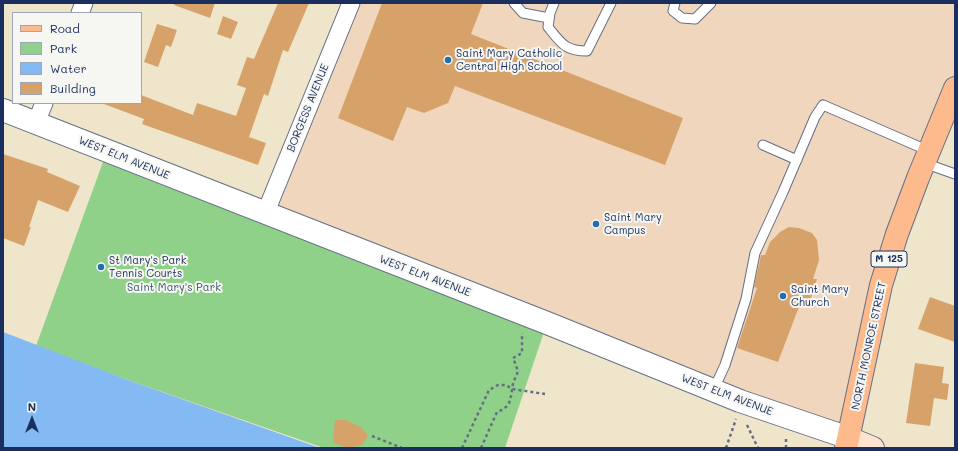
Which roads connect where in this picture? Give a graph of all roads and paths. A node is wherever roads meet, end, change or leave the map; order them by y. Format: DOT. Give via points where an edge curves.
graph roads {
  1 [pos="350,3"];
  2 [pos="514,3"];
  3 [pos="554,3"];
  4 [pos="612,3"];
  5 [pos="675,3"];
  6 [pos="711,3"];
  7 [pos="549,18"];
  8 [pos="955,88"];
  9 [pos="44,104"];
  10 [pos="3,110"];
  11 [pos="36,123"];
  12 [pos="762,145"];
  13 [pos="927,157"];
  14 [pos="797,160"];
  15 [pos="955,174"];
  16 [pos="265,214"];
  17 [pos="524,315"];
  18 [pos="512,389"];
  19 [pos="713,390"];
  20 [pos="545,394"];
  21 [pos="740,401"];
  22 [pos="372,436"];
  23 [pos="847,443"];
  24 [pos="402,448"];
  25 [pos="462,448"];
  26 [pos="481,448"];
  27 [pos="726,448"];
  28 [pos="873,448"];
  1 -- 16 [label="street, BORGESS AVENUE"];
  2 -- 7 [label="lane" via="523,13"];
  3 -- 7 [label="lane"];
  4 -- 7 [label="lane" via="587,51 573,51 561,43 548,27"];
  5 -- 6 [label="lane" via="673,11 682,18 695,19"];
  8 -- 13 [label="main road, NORTH MONROE STREET / M 125"];
  9 -- 11 [label="street"];
  10 -- 11 [label="street, WEST ELM AVENUE"];
  11 -- 16 [label="street, WEST ELM AVENUE"];
  12 -- 14 [label="lane"];
  13 -- 14 [label="lane" via="823,106 815,117"];
  13 -- 15 [label="lane"];
  13 -- 23 [label="main road, NORTH MONROE STREET / M 125" via="897,234 881,285"];
  14 -- 19 [label="lane" via="754,253 746,299 725,365"];
  16 -- 17 [label="street, WEST ELM AVENUE"];
  17 -- 18 [label="path" via="522,353 513,358 518,371"];
  17 -- 19 [label="street, WEST ELM AVENUE"];
  18 -- 20 [label="path"];
  18 -- 25 [label="path" via="506,385 498,385 489,390"];
  18 -- 26 [label="path" via="510,403 505,409 497,412"];
  19 -- 21 [label="street, WEST ELM AVENUE"];
  21 -- 23 [label="street, WEST ELM AVENUE"];
  21 -- 27 [label="path"];
  22 -- 24 [label="path"];
  23 -- 28 [label="main road"];
}
